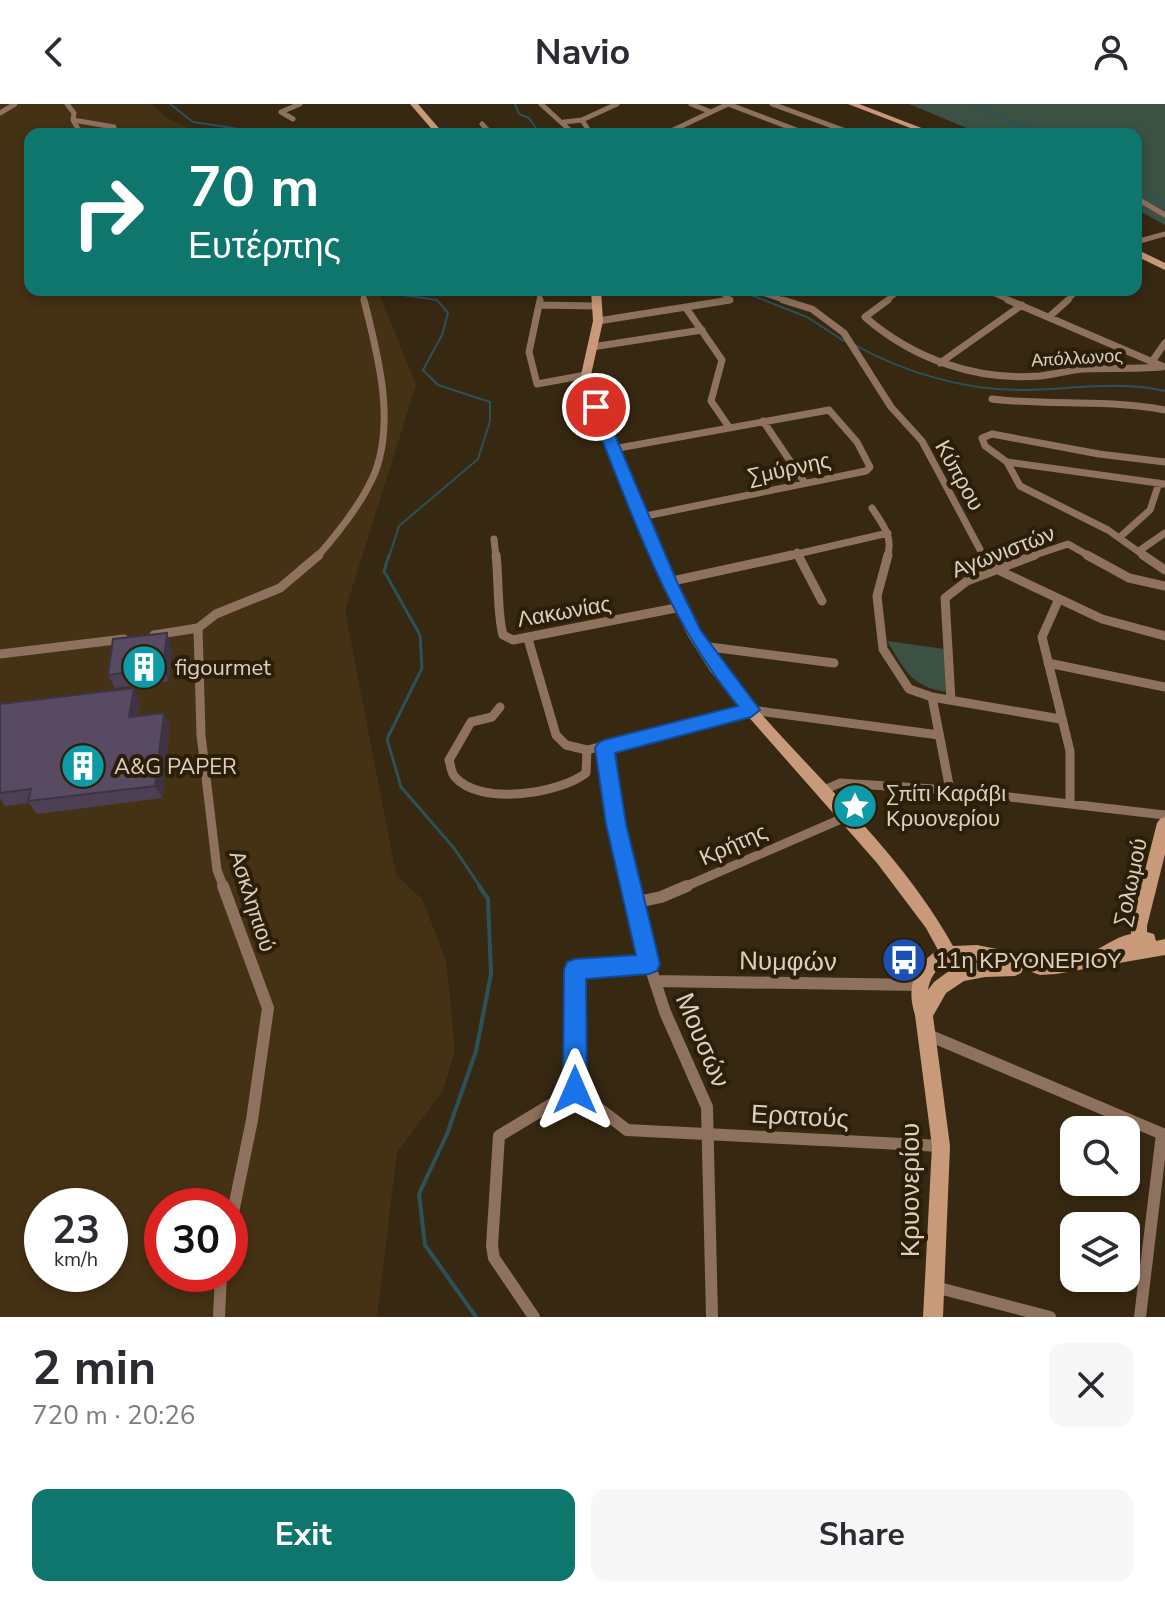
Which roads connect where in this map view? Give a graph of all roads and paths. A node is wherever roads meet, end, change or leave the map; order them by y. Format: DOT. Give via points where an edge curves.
graph roads {
  1 [pos="15,104"];
  2 [pos="67,104"];
  3 [pos="300,104"];
  4 [pos="414,104"];
  5 [pos="541,104"];
  6 [pos="617,104"];
  7 [pos="691,104"];
  8 [pos="728,104"];
  9 [pos="772,104"];
  10 [pos="852,104"];
  11 [pos="711,112"];
  12 [pos="0,113"];
  13 [pos="293,119"];
  14 [pos="73,120"];
  15 [pos="582,120"];
  16 [pos="564,122"];
  17 [pos="482,124"];
  18 [pos="114,127"];
  19 [pos="78,128"];
  20 [pos="435,128"];
  21 [pos="486,128"];
  22 [pos="569,128"];
  23 [pos="587,128"];
  24 [pos="678,128"];
  25 [pos="791,128"];
  26 [pos="838,128"];
  27 [pos="917,128"];
  28 [pos="1142,202"];
  29 [pos="1165,215"];
  30 [pos="1165,234"];
  31 [pos="1142,240"];
  32 [pos="1142,255"];
  33 [pos="1165,267"];
  34 [pos="363,296"];
  35 [pos="539,296"];
  36 [pos="596,296"];
  37 [pos="726,296"];
  38 [pos="772,296"];
  39 [pos="892,296"];
  40 [pos="1000,296"];
  41 [pos="1072,296"];
  42 [pos="540,305"];
  43 [pos="1022,305"];
  44 [pos="597,306"];
  45 [pos="686,308"];
  46 [pos="1050,316"];
  47 [pos="598,321"];
  48 [pos="702,330"];
  49 [pos="1165,343"];
  50 [pos="592,347"];
  51 [pos="1153,360"];
  52 [pos="940,363"];
  53 [pos="1164,367"];
  54 [pos="586,375"];
  55 [pos="992,399"];
  56 [pos="1165,410"];
  57 [pos="763,421"];
  58 [pos="729,427"];
  59 [pos="613,449"];
  60 [pos="1007,462"];
  61 [pos="1165,462"];
  62 [pos="805,483"];
  63 [pos="1162,483"];
  64 [pos="872,508"];
  65 [pos="641,517"];
  66 [pos="888,533"];
  67 [pos="1165,533"];
  68 [pos="1120,537"];
  69 [pos="494,539"];
  70 [pos="1139,551"];
  71 [pos="797,552"];
  72 [pos="996,569"];
  73 [pos="1165,570"];
  74 [pos="668,582"];
  75 [pos="1165,586"];
  76 [pos="822,601"];
  77 [pos="1058,601"];
  78 [pos="681,607"];
  79 [pos="198,628"];
  80 [pos="150,636"];
  81 [pos="1165,636"];
  82 [pos="135,638"];
  83 [pos="528,639"];
  84 [pos="702,646"];
  85 [pos="0,654"];
  86 [pos="834,663"];
  87 [pos="1048,663"];
  88 [pos="1165,687"];
  89 [pos="932,697"];
  90 [pos="951,700"];
  91 [pos="500,707"];
  92 [pos="751,710"];
  93 [pos="1060,719"];
  94 [pos="939,735"];
  95 [pos="604,748"];
  96 [pos="587,750"];
  97 [pos="824,790"];
  98 [pos="950,790"];
  99 [pos="1070,803"];
  100 [pos="1165,815"];
  101 [pos="848,816"];
  102 [pos="1165,823"];
  103 [pos="633,903"];
  104 [pos="1165,939"];
  105 [pos="1140,945"];
  106 [pos="1165,947"];
  107 [pos="948,953"];
  108 [pos="649,964"];
  109 [pos="1047,967"];
  110 [pos="959,972"];
  111 [pos="656,981"];
  112 [pos="920,985"];
  113 [pos="925,1025"];
  114 [pos="575,1090"];
  115 [pos="709,1133"];
  116 [pos="1163,1134"];
  117 [pos="941,1146"];
  118 [pos="238,1188"];
  119 [pos="935,1287"];
  120 [pos="220,1292"];
  121 [pos="219,1317"];
  122 [pos="534,1317"];
  123 [pos="712,1317"];
  124 [pos="933,1317"];
  125 [pos="1050,1317"];
  126 [pos="1140,1317"];
  1 -- 12 [label="street"];
  2 -- 14 [label="street"];
  3 -- 13 [label="street" via="281,112"];
  4 -- 20 [label="street"];
  5 -- 16 [label="street"];
  6 -- 15 [label="street"];
  7 -- 11 [label="street"];
  8 -- 11 [label="street"];
  8 -- 25 [label="street"];
  9 -- 26 [label="street"];
  10 -- 27 [label="street"];
  11 -- 24 [label="street"];
  14 -- 18 [label="street"];
  14 -- 19 [label="street"];
  15 -- 16 [label="street"];
  15 -- 23 [label="street"];
  16 -- 22 [label="street"];
  17 -- 21 [label="street"];
  28 -- 29 [label="street"];
  30 -- 31 [label="street"];
  32 -- 33 [label="street"];
  34 -- 79 [label="street" via="378,372 382,430 380,458 370,484 305,571"];
  35 -- 42 [label="street"];
  36 -- 44 [label="street"];
  37 -- 45 [label="street" via="730,300"];
  38 -- 72 [label="street, Κύπρου" via="812,309 844,333 882,395 922,441 985,558"];
  39 -- 52 [label="street, Απόλλωνος" via="865,317 896,345"];
  40 -- 43 [label="street"];
  41 -- 46 [label="street"];
  42 -- 44 [label="street"];
  42 -- 54 [label="street" via="529,352 537,384"];
  43 -- 46 [label="street"];
  43 -- 52 [label="street"];
  44 -- 47 [label="street"];
  45 -- 47 [label="street"];
  45 -- 48 [label="street"];
  46 -- 51 [label="street"];
  47 -- 50 [label="street"];
  48 -- 50 [label="street"];
  48 -- 58 [label="street" via="722,360 711,401"];
  49 -- 51 [label="street"];
  50 -- 54 [label="street"];
  51 -- 53 [label="street"];
  52 -- 53 [label="street, Απόλλωνος" via="1036,376"];
  54 -- 59 [label="street"];
  55 -- 56 [label="street" via="1130,403"];
  57 -- 58 [label="street"];
  57 -- 62 [label="street"];
  57 -- 62 [label="street, Σμύρνης" via="826,410 857,442 870,467"];
  58 -- 59 [label="street"];
  59 -- 65 [label="street"];
  60 -- 61 [label="street" via="982,441 985,435"];
  60 -- 63 [label="street"];
  60 -- 68 [label="street" via="1020,486"];
  62 -- 65 [label="street, Σμύρνης"];
  63 -- 68 [label="street" via="1150,510"];
  64 -- 66 [label="street"];
  65 -- 74 [label="street"];
  66 -- 71 [label="street"];
  66 -- 89 [label="street" via="891,545 877,596 883,649 909,689"];
  67 -- 70 [label="street"];
  68 -- 70 [label="street"];
  69 -- 83 [label="street, Λακωνίας" via="503,635"];
  70 -- 73 [label="street"];
  71 -- 74 [label="street"];
  71 -- 76 [label="street"];
  72 -- 75 [label="street, Αγωνιστών" via="1068,544 1129,578"];
  72 -- 77 [label="street, Κύπρου"];
  72 -- 90 [label="street, Αγωνιστών" via="945,598"];
  74 -- 78 [label="street"];
  77 -- 81 [label="street, Κύπρου"];
  77 -- 87 [label="street" via="1042,637"];
  78 -- 83 [label="street, Λακωνίας"];
  78 -- 84 [label="street"];
  79 -- 80 [label="street"];
  79 -- 118 [label="street, Ασκληπιού" via="201,735 217,870 268,1008"];
  82 -- 85 [label="street"];
  83 -- 96 [label="street" via="556,735 566,745"];
  84 -- 86 [label="street"];
  84 -- 92 [label="street"];
  87 -- 88 [label="street"];
  87 -- 93 [label="street"];
  89 -- 90 [label="street"];
  89 -- 94 [label="street"];
  90 -- 93 [label="street"];
  91 -- 96 [label="street" via="492,717 471,722 449,760 453,775 469,788 500,795 576,783 586,773"];
  92 -- 94 [label="street"];
  92 -- 95 [label="street"];
  92 -- 97 [label="street"];
  93 -- 99 [label="street" via="1070,751"];
  94 -- 98 [label="street"];
  95 -- 96 [label="street"];
  95 -- 103 [label="street, Μουσών"];
  97 -- 98 [label="street" via="840,783"];
  97 -- 101 [label="street"];
  98 -- 99 [label="street"];
  99 -- 100 [label="street"];
  101 -- 103 [label="street, Κρήτης" via="661,897"];
  101 -- 107 [label="street" via="932,923"];
  102 -- 105 [label="street, Σολωμού" via="1139,926"];
  103 -- 108 [label="street, Μουσών"];
  104 -- 105 [label="street"];
  105 -- 106 [label="street"];
  105 -- 109 [label="street" via="1112,959"];
  107 -- 109 [label="street"];
  107 -- 110 [label="street"];
  107 -- 112 [label="street" via="934,960"];
  108 -- 111 [label="street, Μουσών"];
  108 -- 114 [label="street" via="575,970"];
  109 -- 110 [label="street"];
  110 -- 113 [label="street" via="937,990"];
  111 -- 112 [label="street, Νυμφών"];
  111 -- 115 [label="street, Μουσών" via="665,1013 701,1085"];
  112 -- 113 [label="street, Κρυονερίου"];
  113 -- 116 [label="street"];
  113 -- 117 [label="street, Κρυονερίου"];
  114 -- 115 [label="street, Ερατούς" via="627,1130"];
  114 -- 122 [label="street" via="499,1136 494,1258"];
  115 -- 117 [label="street, Ερατούς"];
  115 -- 123 [label="street, Μουσών"];
  116 -- 126 [label="street"];
  117 -- 119 [label="street, Κρυονερίου"];
  119 -- 124 [label="street, Κρυονερίου"];
  119 -- 125 [label="street"];
  120 -- 121 [label="street"];
}
